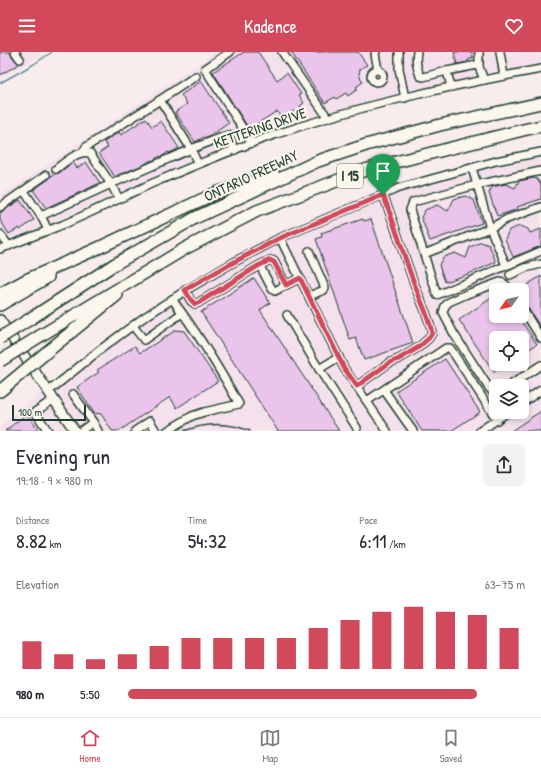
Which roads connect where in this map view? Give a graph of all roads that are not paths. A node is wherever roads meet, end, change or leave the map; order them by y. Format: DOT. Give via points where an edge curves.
graph roads {
  1 [pos="15,52"];
  2 [pos="230,52"];
  3 [pos="282,52"];
  4 [pos="376,52"];
  5 [pos="399,52"];
  6 [pos="417,52"];
  7 [pos="480,52"];
  8 [pos="500,52"];
  9 [pos="20,60"];
  10 [pos="480,67"];
  11 [pos="541,69"];
  12 [pos="378,70"];
  13 [pos="448,71"];
  14 [pos="196,76"];
  15 [pos="504,76"];
  16 [pos="484,80"];
  17 [pos="451,87"];
  18 [pos="405,98"];
  19 [pos="160,100"];
  20 [pos="541,103"];
  21 [pos="328,118"];
  22 [pos="541,126"];
  23 [pos="252,143"];
  24 [pos="191,149"];
  25 [pos="235,150"];
  26 [pos="83,152"];
  27 [pos="541,152"];
  28 [pos="318,161"];
  29 [pos="198,164"];
  30 [pos="472,168"];
  31 [pos="56,169"];
  32 [pos="541,171"];
  33 [pos="46,175"];
  34 [pos="111,184"];
  35 [pos="476,185"];
  36 [pos="24,191"];
  37 [pos="383,195"];
  38 [pos="119,199"];
  39 [pos="0,207"];
  40 [pos="541,207"];
  41 [pos="41,216"];
  42 [pos="490,228"];
  43 [pos="48,230"];
  44 [pos="0,234"];
  45 [pos="280,238"];
  46 [pos="9,246"];
  47 [pos="0,249"];
  48 [pos="309,251"];
  49 [pos="541,251"];
  50 [pos="424,254"];
  51 [pos="541,264"];
  52 [pos="506,265"];
  53 [pos="260,266"];
  54 [pos="152,267"];
  55 [pos="510,275"];
  56 [pos="300,278"];
  57 [pos="286,285"];
  58 [pos="489,286"];
  59 [pos="185,290"];
  60 [pos="309,296"];
  61 [pos="3,298"];
  62 [pos="172,299"];
  63 [pos="182,313"];
  64 [pos="286,315"];
  65 [pos="529,319"];
  66 [pos="0,320"];
  67 [pos="133,326"];
  68 [pos="0,338"];
  69 [pos="541,338"];
  70 [pos="339,357"];
  71 [pos="0,362"];
  72 [pos="541,365"];
  73 [pos="319,369"];
  74 [pos="520,379"];
  75 [pos="357,386"];
  76 [pos="489,388"];
  77 [pos="384,390"];
  78 [pos="0,391"];
  79 [pos="540,393"];
  80 [pos="73,394"];
  81 [pos="51,395"];
  82 [pos="529,399"];
  83 [pos="367,401"];
  84 [pos="497,420"];
  85 [pos="92,422"];
  86 [pos="357,428"];
  87 [pos="48,431"];
  88 [pos="75,431"];
  89 [pos="80,431"];
  90 [pos="98,431"];
  91 [pos="135,431"];
  92 [pos="156,431"];
  93 [pos="167,431"];
  94 [pos="387,431"];
  95 [pos="413,431"];
  96 [pos="480,431"];
  1 -- 9 [label="street"];
  2 -- 23 [label="street" via="206,69"];
  3 -- 21 [label="street"];
  4 -- 12 [label="street"];
  5 -- 18 [label="street" via="399,69"];
  6 -- 13 [label="street" via="420,76"];
  7 -- 10 [label="street"];
  8 -- 15 [label="street"];
  10 -- 13 [label="street" via="477,65"];
  10 -- 16 [label="street"];
  11 -- 15 [label="street, KETTERING DRIVE"];
  13 -- 17 [label="street"];
  14 -- 19 [label="street"];
  15 -- 16 [label="street, KETTERING DRIVE"];
  16 -- 17 [label="street, KETTERING DRIVE"];
  17 -- 18 [label="street, KETTERING DRIVE"];
  18 -- 21 [label="street, KETTERING DRIVE"];
  19 -- 24 [label="street"];
  19 -- 26 [label="street" via="86,147"];
  20 -- 28 [label="highway, ONTARIO FREEWAY / I 15" via="440,125"];
  21 -- 23 [label="street, KETTERING DRIVE"];
  22 -- 54 [label="highway, I 15" via="368,170 257,211"];
  23 -- 25 [label="street, KETTERING DRIVE"];
  24 -- 25 [label="street" via="228,135"];
  24 -- 29 [label="street"];
  24 -- 34 [label="street"];
  25 -- 29 [label="street, KETTERING DRIVE"];
  26 -- 31 [label="street"];
  26 -- 34 [label="street" via="90,153"];
  27 -- 30 [label="street"];
  28 -- 61 [label="highway" via="216,193 94,250"];
  28 -- 68 [label="highway, ONTARIO FREEWAY / I 15, bridge" via="195,218 116,264"];
  29 -- 38 [label="street, KETTERING DRIVE"];
  30 -- 35 [label="street"];
  30 -- 37 [label="street" via="399,188"];
  32 -- 35 [label="street"];
  33 -- 36 [label="street"];
  34 -- 38 [label="street"];
  34 -- 41 [label="street"];
  35 -- 42 [label="street"];
  35 -- 50 [label="street" via="413,202 410,210"];
  36 -- 39 [label="street"];
  36 -- 41 [label="street"];
  37 -- 45 [label="street"];
  37 -- 75 [label="street" via="432,333 419,347 389,363"];
  38 -- 43 [label="street, KETTERING DRIVE"];
  40 -- 42 [label="street"];
  41 -- 43 [label="street"];
  42 -- 50 [label="street"];
  42 -- 52 [label="street"];
  43 -- 46 [label="street, KETTERING DRIVE"];
  44 -- 46 [label="street"];
  45 -- 56 [label="street"];
  45 -- 59 [label="street"];
  46 -- 47 [label="street, KETTERING DRIVE"];
  48 -- 60 [label="street" via="325,288"];
  49 -- 52 [label="street"];
  50 -- 52 [label="street" via="437,295"];
  51 -- 55 [label="street"];
  53 -- 57 [label="street" via="270,260 274,262"];
  53 -- 57 [label="street" via="274,291"];
  53 -- 59 [label="street" via="195,304"];
  54 -- 71 [label="highway, I 15, bridge"];
  54 -- 78 [label="highway, bridge"];
  56 -- 57 [label="street"];
  56 -- 60 [label="street"];
  58 -- 76 [label="street" via="449,302 443,313"];
  59 -- 62 [label="street"];
  60 -- 70 [label="street"];
  62 -- 63 [label="street"];
  62 -- 67 [label="street"];
  63 -- 67 [label="street" via="144,340"];
  63 -- 93 [label="street" via="239,404 192,416"];
  64 -- 73 [label="street"];
  65 -- 69 [label="street"];
  66 -- 81 [label="main road"];
  67 -- 81 [label="street" via="101,349"];
  70 -- 73 [label="street"];
  70 -- 75 [label="street"];
  72 -- 74 [label="street"];
  73 -- 86 [label="street"];
  75 -- 83 [label="street"];
  77 -- 83 [label="street"];
  77 -- 84 [label="street" via="446,348 450,348"];
  77 -- 95 [label="street"];
  79 -- 82 [label="street"];
  80 -- 85 [label="street"];
  81 -- 87 [label="street" via="35,412"];
  81 -- 88 [label="main road"];
  83 -- 94 [label="street"];
  84 -- 96 [label="street"];
  85 -- 89 [label="street"];
  85 -- 90 [label="street"];
  91 -- 92 [label="street" via="150,421"];
}
